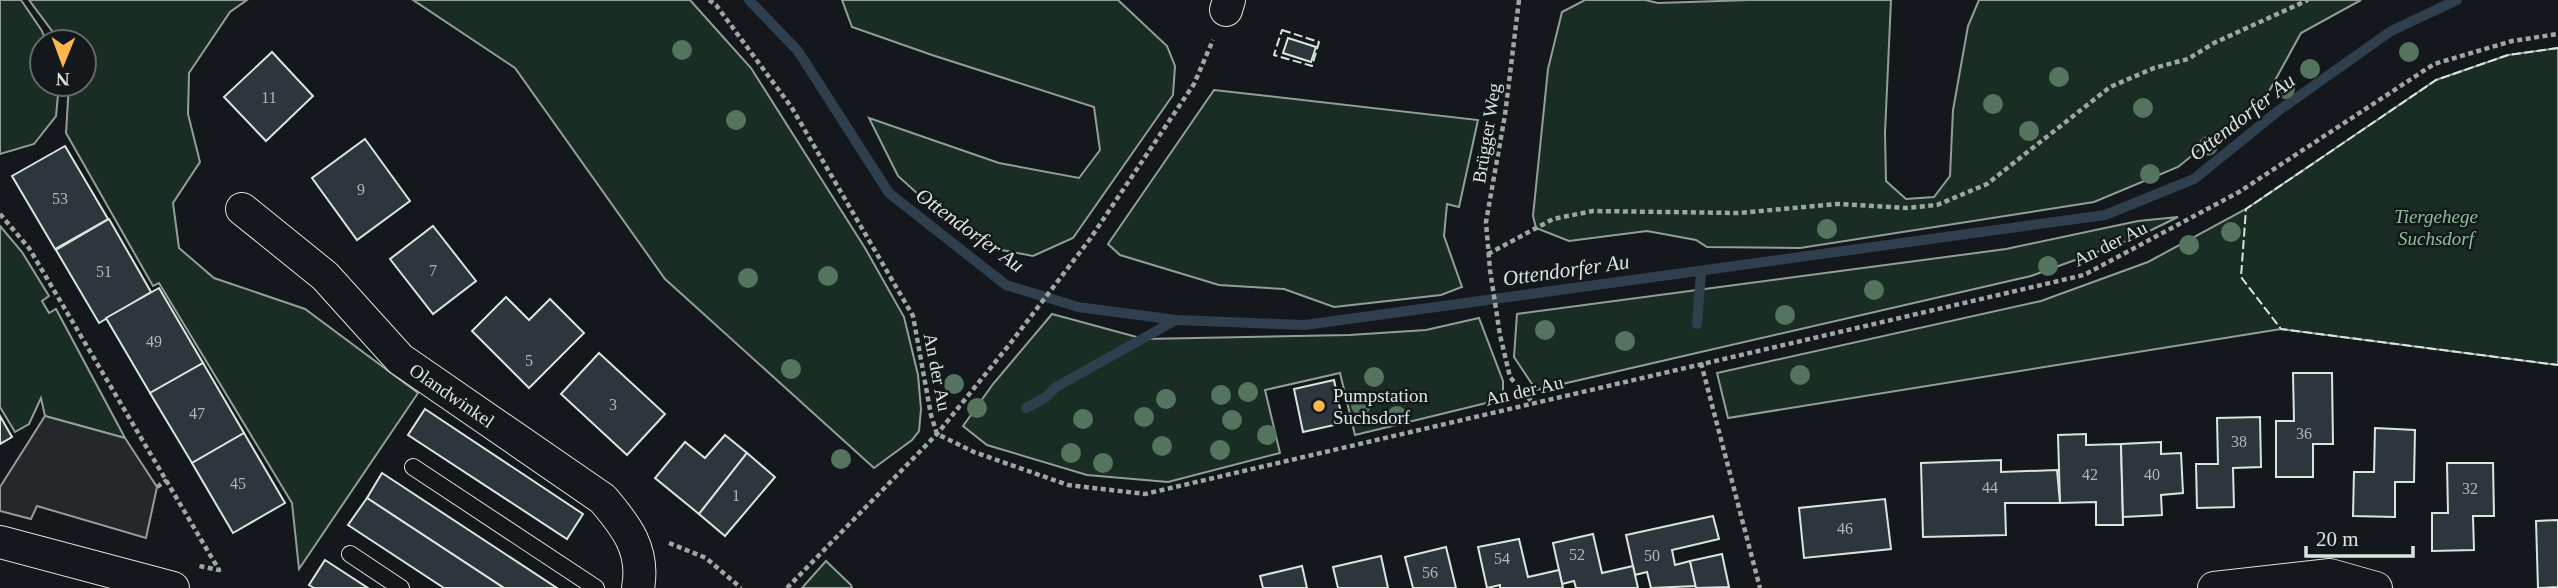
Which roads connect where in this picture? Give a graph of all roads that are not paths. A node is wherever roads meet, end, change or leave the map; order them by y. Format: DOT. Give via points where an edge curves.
graph roads {
  1 [pos="242,209"];
  2 [pos="413,467"];
  3 [pos="0,542"];
  4 [pos="350,555"];
  5 [pos="173,588"];
  6 [pos="401,588"];
  7 [pos="596,588"];
  8 [pos="638,588"];
  9 [pos="2214,588"];
  10 [pos="2376,588"];
  1 -- 8 [label="street, Olandwinkel" via="325,276 400,359 603,499 627,527 637,554"];
  2 -- 7 [label="lane"];
  3 -- 5 [label="street"];
  4 -- 6 [label="lane"];
  9 -- 10 [label="street" via="2330,575"];
}
